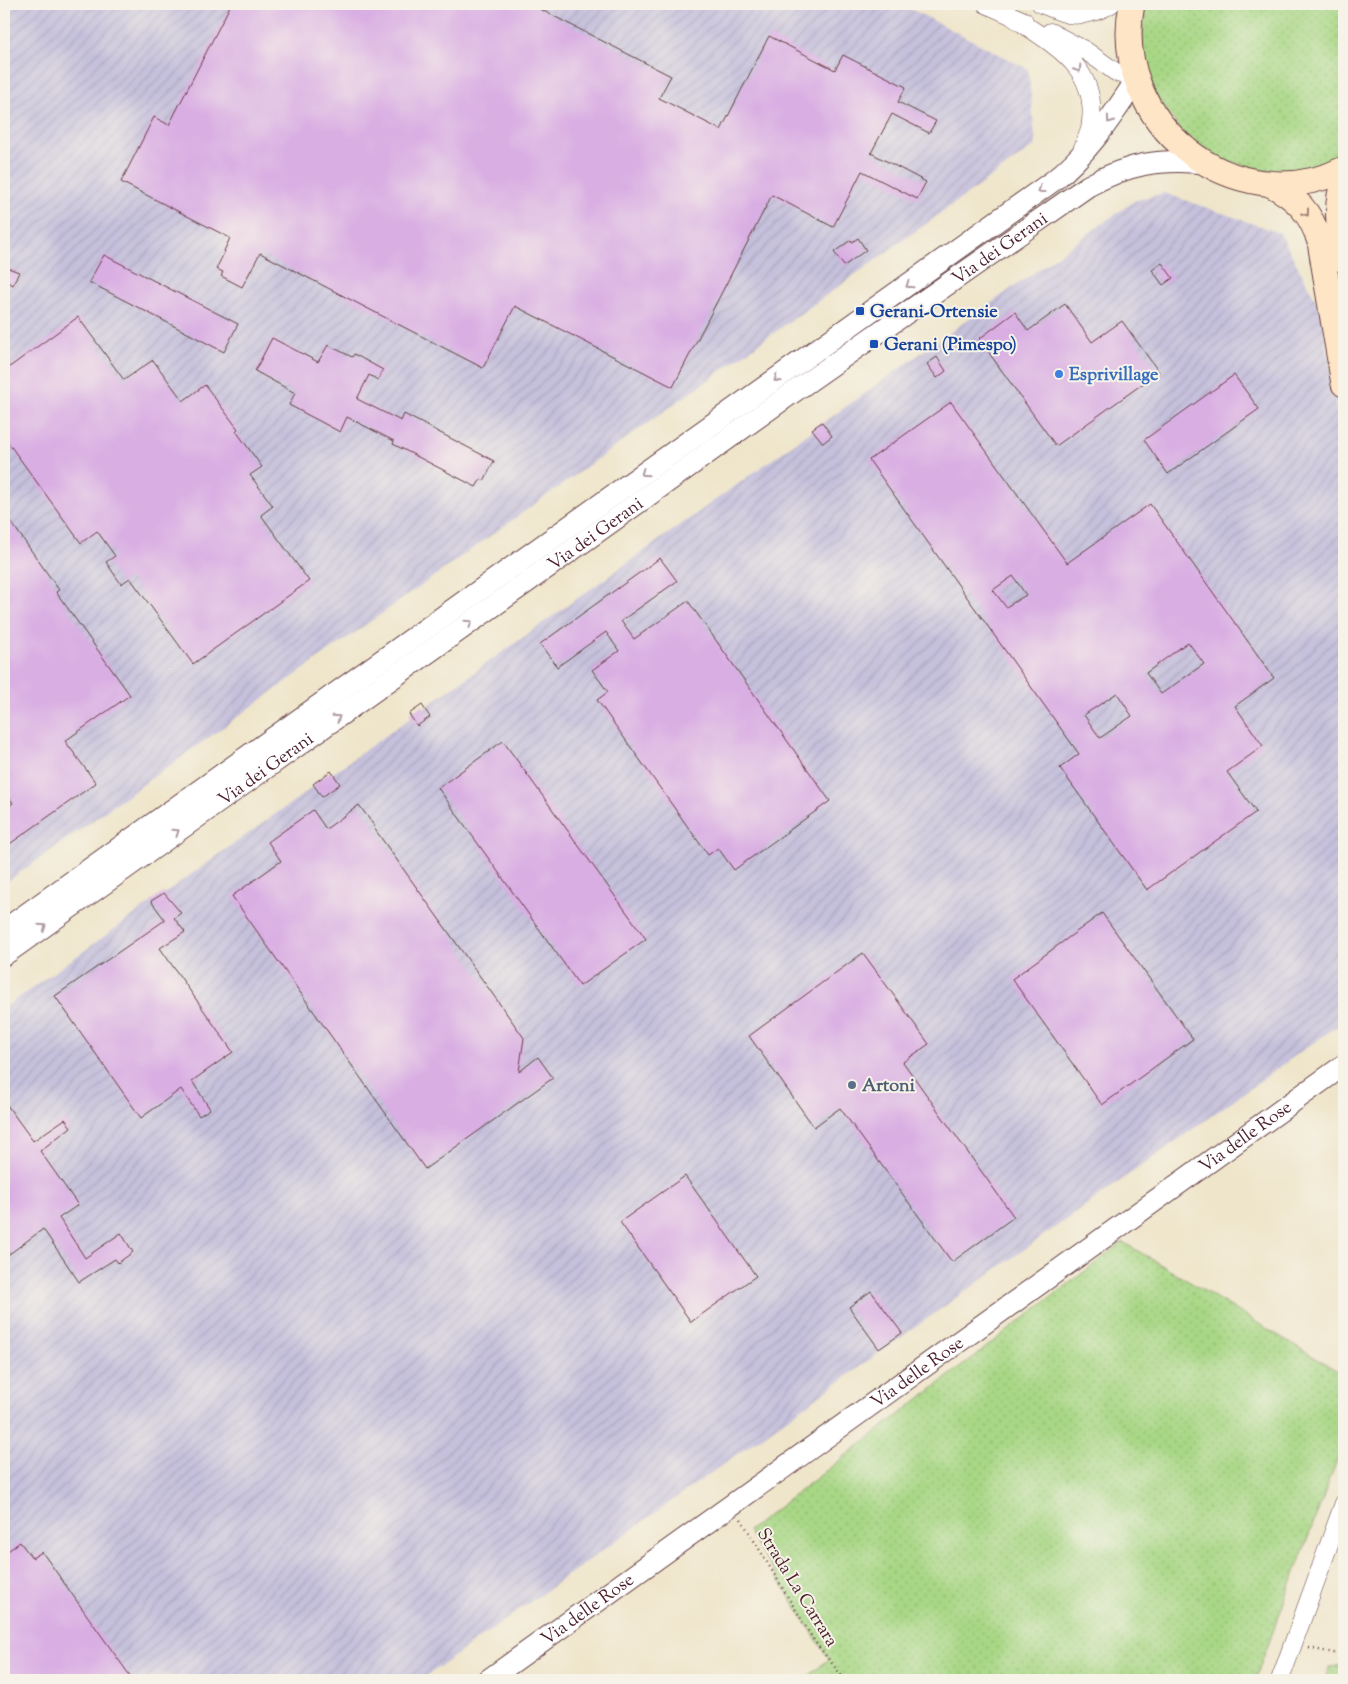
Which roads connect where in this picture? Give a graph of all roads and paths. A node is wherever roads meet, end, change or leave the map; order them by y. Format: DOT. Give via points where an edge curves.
graph roads {
  1 [pos="986,4"];
  2 [pos="1041,4"];
  3 [pos="1111,4"];
  4 [pos="1132,4"];
  5 [pos="1013,17"];
  6 [pos="1137,80"];
  7 [pos="1079,159"];
  8 [pos="1206,163"];
  9 [pos="1344,169"];
  10 [pos="1344,181"];
  11 [pos="1268,183"];
  12 [pos="1344,260"];
  13 [pos="1344,384"];
  14 [pos="4,930"];
  15 [pos="4,955"];
  16 [pos="1344,1065"];
  17 [pos="1344,1503"];
  18 [pos="731,1505"];
  19 [pos="1293,1646"];
  20 [pos="1344,1655"];
  21 [pos="488,1680"];
  22 [pos="845,1680"];
  23 [pos="1280,1680"];
  1 -- 5 [label="street"];
  2 -- 3 [label="street" via="1070,15 1090,13"];
  4 -- 6 [label="main road" via="1129,31"];
  5 -- 6 [label="street" via="1048,31 1094,56 1117,73"];
  5 -- 7 [label="street, one-way" via="1061,50 1083,76 1092,111 1090,130"];
  6 -- 7 [label="street, Via dei Gerani, one-way"];
  6 -- 8 [label="main road" via="1163,128 1183,148"];
  7 -- 14 [label="street, Via dei Gerani, one-way" via="949,257"];
  8 -- 11 [label="main road" via="1236,177"];
  15 -- 8 [label="street, Via dei Gerani, one-way" via="1088,186 1108,175 1148,163 1180,160"];
  9 -- 11 [label="main road" via="1304,182"];
  10 -- 12 [label="main road" via="1339,229"];
  11 -- 13 [label="main road, one-way" via="1298,203 1317,230"];
  16 -- 18 [label="street, Via delle Rose"];
  17 -- 19 [label="street"];
  18 -- 21 [label="street, Via delle Rose"];
  18 -- 22 [label="path, Strada La Carrara" via="815,1642"];
  19 -- 20 [label="path"];
  19 -- 23 [label="street"];
}
